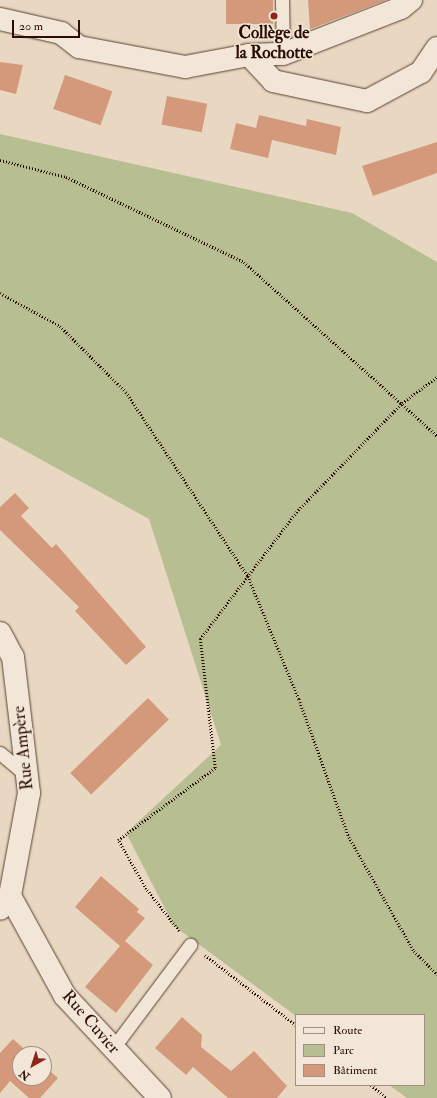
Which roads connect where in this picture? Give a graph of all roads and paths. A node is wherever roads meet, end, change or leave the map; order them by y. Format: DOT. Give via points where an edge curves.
graph roads {
  1 [pos="282,0"];
  2 [pos="411,0"];
  3 [pos="0,19"];
  4 [pos="437,48"];
  5 [pos="283,54"];
  6 [pos="249,55"];
  7 [pos="0,160"];
  8 [pos="0,294"];
  9 [pos="437,377"];
  10 [pos="402,403"];
  11 [pos="437,436"];
  12 [pos="248,576"];
  13 [pos="0,633"];
  14 [pos="0,753"];
  15 [pos="27,776"];
  16 [pos="5,903"];
  17 [pos="190,945"];
  18 [pos="437,974"];
  19 [pos="295,1024"];
  20 [pos="113,1048"];
  21 [pos="372,1086"];
  22 [pos="160,1098"];
  23 [pos="387,1098"];
  1 -- 5 [label="lane"];
  2 -- 5 [label="street" via="401,8"];
  3 -- 6 [label="street" via="61,33 79,47 184,67"];
  4 -- 6 [label="street" via="421,72 367,101 273,81"];
  5 -- 6 [label="street"];
  7 -- 10 [label="path" via="66,177 244,262"];
  8 -- 12 [label="path" via="60,326 126,392"];
  9 -- 10 [label="path"];
  10 -- 11 [label="path"];
  10 -- 12 [label="path" via="298,510"];
  12 -- 17 [label="path" via="200,639 215,768 118,840 146,889"];
  12 -- 18 [label="path" via="299,699 350,837 414,951"];
  13 -- 15 [label="street, Rue Ampère" via="13,657"];
  14 -- 15 [label="lane"];
  15 -- 16 [label="street, Rue Ampère" via="29,793"];
  16 -- 20 [label="street, Rue Cuvier" via="64,996"];
  17 -- 19 [label="path"];
  17 -- 20 [label="lane"];
  20 -- 22 [label="street, Rue Cuvier"];
  21 -- 23 [label="path"];
}
